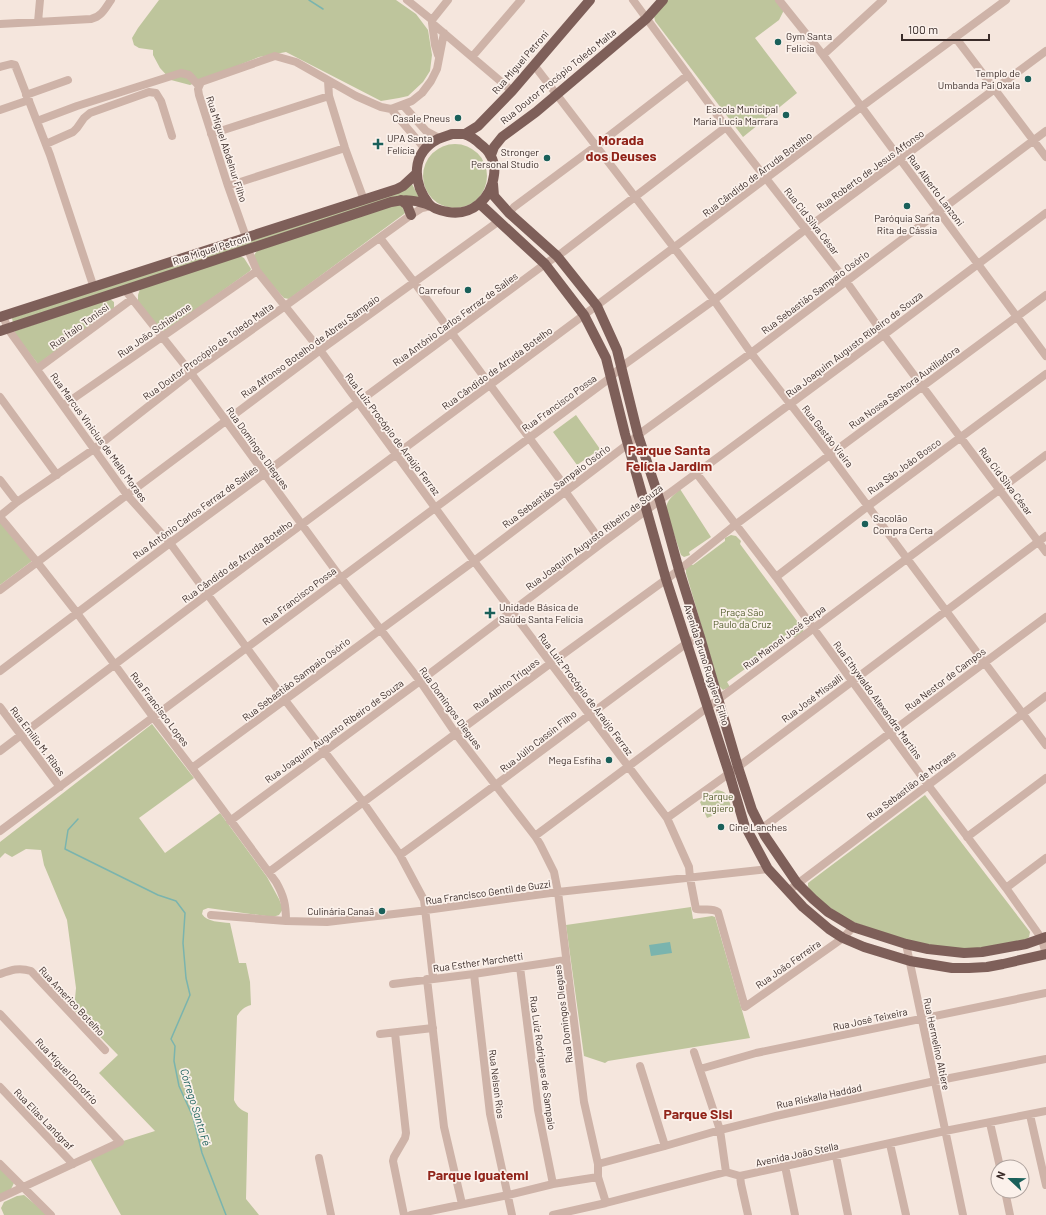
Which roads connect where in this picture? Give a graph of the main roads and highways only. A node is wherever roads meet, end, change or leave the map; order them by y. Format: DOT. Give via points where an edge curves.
graph roads {
  1 [pos="590,0"];
  2 [pos="663,0"];
  3 [pos="465,134"];
  4 [pos="491,155"];
  5 [pos="416,174"];
  6 [pos="493,184"];
  7 [pos="401,200"];
  8 [pos="480,204"];
  9 [pos="430,206"];
  10 [pos="411,215"];
  11 [pos="2,316"];
  12 [pos="4,330"];
  13 [pos="1044,938"];
  14 [pos="1046,954"];
  1 -- 3 [label="main road, Rua Miguel Petroni" via="512,91 478,126"];
  2 -- 4 [label="main road, Rua Doutor Procópio Toledo Malta" via="646,19 536,112 502,137"];
  3 -- 4 [label="main road" via="477,141"];
  3 -- 5 [label="main road" via="452,134 431,143 420,158"];
  4 -- 6 [label="main road"];
  5 -- 9 [label="main road" via="421,192"];
  5 -- 11 [label="main road, Rua Miguel Petroni" via="403,186 364,200"];
  6 -- 8 [label="main road"];
  6 -- 13 [label="main road, Avenida Bruno Ruggiero Filho" via="494,196 557,256 597,306 618,350 638,435 752,810 761,829 797,883 828,912 853,927 928,949 982,952"];
  7 -- 9 [label="main road, Rua Miguel Petroni" via="420,201"];
  7 -- 10 [label="main road" via="407,205"];
  7 -- 12 [label="main road, Rua Miguel Petroni"];
  8 -- 9 [label="main road" via="456,213"];
  8 -- 14 [label="main road, Avenida Bruno Ruggiero Filho" via="545,264 584,315 606,358 666,579 744,824 768,868 803,908 820,922 843,938 864,947 910,961 952,968 987,967"];
}
